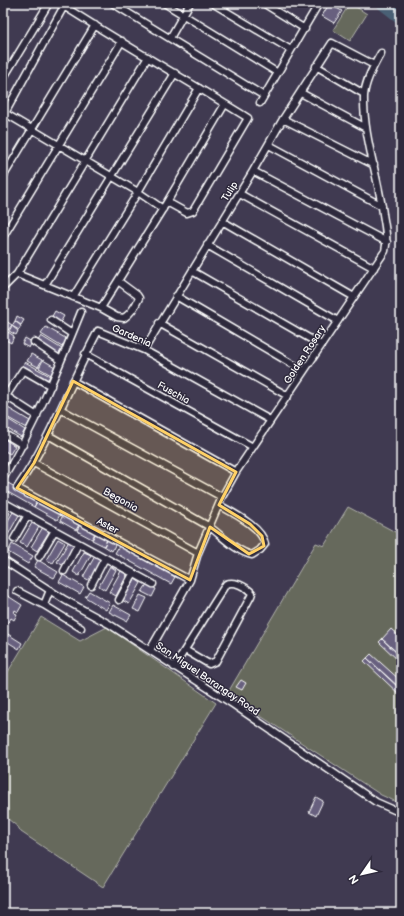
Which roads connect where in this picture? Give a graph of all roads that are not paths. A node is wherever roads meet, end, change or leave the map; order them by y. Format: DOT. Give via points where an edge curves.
graph roads {
  1 [pos="49,3"];
  2 [pos="112,3"];
  3 [pos="164,3"];
  4 [pos="190,3"];
  5 [pos="212,3"];
  6 [pos="263,3"];
  7 [pos="318,4"];
  8 [pos="62,5"];
  9 [pos="184,15"];
  10 [pos="95,24"];
  11 [pos="305,29"];
  12 [pos="170,38"];
  13 [pos="122,41"];
  14 [pos="291,50"];
  15 [pos="381,53"];
  16 [pos="148,56"];
  17 [pos="374,65"];
  18 [pos="316,66"];
  19 [pos="175,73"];
  20 [pos="278,73"];
  21 [pos="3,78"];
  22 [pos="200,88"];
  23 [pos="301,93"];
  24 [pos="364,94"];
  25 [pos="264,96"];
  26 [pos="260,103"];
  27 [pos="225,104"];
  28 [pos="4,114"];
  29 [pos="283,119"];
  30 [pos="366,128"];
  31 [pos="32,129"];
  32 [pos="269,145"];
  33 [pos="58,146"];
  34 [pos="85,161"];
  35 [pos="374,165"];
  36 [pos="254,171"];
  37 [pos="3,177"];
  38 [pos="111,177"];
  39 [pos="138,192"];
  40 [pos="240,194"];
  41 [pos="167,202"];
  42 [pos="382,206"];
  43 [pos="163,209"];
  44 [pos="222,221"];
  45 [pos="3,237"];
  46 [pos="387,242"];
  47 [pos="207,245"];
  48 [pos="374,268"];
  49 [pos="192,271"];
  50 [pos="17,274"];
  51 [pos="118,281"];
  52 [pos="44,285"];
  53 [pos="3,288"];
  54 [pos="176,296"];
  55 [pos="73,297"];
  56 [pos="354,297"];
  57 [pos="101,308"];
  58 [pos="82,312"];
  59 [pos="51,320"];
  60 [pos="338,321"];
  61 [pos="159,323"];
  62 [pos="72,334"];
  63 [pos="34,342"];
  64 [pos="321,345"];
  65 [pos="144,350"];
  66 [pos="86,354"];
  67 [pos="61,360"];
  68 [pos="304,370"];
  69 [pos="73,381"];
  70 [pos="51,386"];
  71 [pos="288,396"];
  72 [pos="62,410"];
  73 [pos="37,416"];
  74 [pos="270,420"];
  75 [pos="3,433"];
  76 [pos="48,435"];
  77 [pos="23,445"];
  78 [pos="253,447"];
  79 [pos="34,463"];
  80 [pos="6,468"];
  81 [pos="236,472"];
  82 [pos="3,479"];
  83 [pos="17,488"];
  84 [pos="222,497"];
  85 [pos="3,502"];
  86 [pos="219,504"];
  87 [pos="28,515"];
  88 [pos="210,527"];
  89 [pos="54,530"];
  90 [pos="14,539"];
  91 [pos="78,544"];
  92 [pos="198,553"];
  93 [pos="39,557"];
  94 [pos="104,558"];
  95 [pos="3,560"];
  96 [pos="64,571"];
  97 [pos="133,574"];
  98 [pos="190,580"];
  99 [pos="153,584"];
  100 [pos="91,585"];
  101 [pos="17,590"];
  102 [pos="50,590"];
  103 [pos="119,600"];
  104 [pos="44,605"];
  105 [pos="81,628"];
  106 [pos="150,650"];
  107 [pos="185,650"];
  108 [pos="174,667"];
  109 [pos="401,813"];
  1 -- 21 [label="street"];
  2 -- 12 [label="street"];
  3 -- 9 [label="street"];
  4 -- 9 [label="street"];
  5 -- 14 [label="street"];
  6 -- 11 [label="street"];
  7 -- 11 [label="street"];
  8 -- 10 [label="street"];
  8 -- 28 [label="street"];
  9 -- 12 [label="street"];
  9 -- 20 [label="street"];
  10 -- 13 [label="street"];
  10 -- 31 [label="street"];
  11 -- 14 [label="street"];
  12 -- 25 [label="street"];
  13 -- 16 [label="street"];
  13 -- 33 [label="street"];
  14 -- 20 [label="street"];
  15 -- 17 [label="street"];
  16 -- 19 [label="street"];
  16 -- 34 [label="street"];
  17 -- 18 [label="street, Tulip" via="332,43"];
  17 -- 24 [label="street"];
  18 -- 23 [label="street, Tulip"];
  18 -- 24 [label="street"];
  19 -- 22 [label="street"];
  19 -- 38 [label="street"];
  20 -- 25 [label="street"];
  22 -- 27 [label="street"];
  22 -- 39 [label="street"];
  23 -- 29 [label="street, Tulip"];
  23 -- 30 [label="street"];
  24 -- 30 [label="street"];
  25 -- 26 [label="street"];
  27 -- 41 [label="street"];
  27 -- 41 [label="street" via="248,118 191,213"];
  28 -- 31 [label="street"];
  29 -- 32 [label="street, Tulip"];
  29 -- 35 [label="street"];
  30 -- 35 [label="street"];
  31 -- 33 [label="street"];
  31 -- 37 [label="street"];
  32 -- 36 [label="street, Tulip"];
  32 -- 42 [label="street"];
  33 -- 34 [label="street"];
  33 -- 45 [label="street"];
  34 -- 38 [label="street"];
  34 -- 50 [label="street"];
  35 -- 42 [label="street"];
  36 -- 40 [label="street, Tulip"];
  36 -- 46 [label="street"];
  38 -- 39 [label="street"];
  38 -- 52 [label="street"];
  39 -- 43 [label="street"];
  39 -- 55 [label="street"];
  40 -- 44 [label="street, Tulip"];
  40 -- 48 [label="street"];
  41 -- 43 [label="street"];
  42 -- 46 [label="street"];
  43 -- 51 [label="street"];
  44 -- 47 [label="street, Tulip"];
  44 -- 56 [label="street"];
  46 -- 48 [label="street, Golden Rosary" via="385,251"];
  47 -- 49 [label="street, Tulip"];
  47 -- 60 [label="street"];
  48 -- 56 [label="street, Golden Rosary"];
  49 -- 54 [label="street, Tulip"];
  49 -- 64 [label="street"];
  50 -- 52 [label="street"];
  50 -- 53 [label="street"];
  51 -- 57 [label="street"];
  51 -- 57 [label="street" via="138,295 136,303 124,318"];
  52 -- 55 [label="street"];
  54 -- 61 [label="street, Tulip"];
  54 -- 68 [label="street"];
  55 -- 57 [label="street"];
  56 -- 60 [label="street, Golden Rosary"];
  58 -- 62 [label="street"];
  59 -- 62 [label="street"];
  60 -- 64 [label="street, Golden Rosary"];
  61 -- 65 [label="street, Tulip"];
  61 -- 71 [label="street"];
  62 -- 67 [label="street"];
  63 -- 67 [label="street"];
  64 -- 68 [label="street, Golden Rosary"];
  65 -- 66 [label="street, Gardenia" via="98,331"];
  65 -- 74 [label="street, Gardenia"];
  66 -- 69 [label="street, Gardenia"];
  66 -- 78 [label="street, Fuschia"];
  67 -- 70 [label="street"];
  68 -- 71 [label="street, Golden Rosary"];
  69 -- 72 [label="street, Gardenia"];
  69 -- 81 [label="street"];
  70 -- 73 [label="street"];
  70 -- 73 [label="street" via="23,370 6,396"];
  71 -- 74 [label="street, Golden Rosary"];
  72 -- 76 [label="street, Gardenia"];
  72 -- 84 [label="street"];
  73 -- 77 [label="street"];
  74 -- 78 [label="street, Golden Rosary"];
  75 -- 77 [label="street"];
  76 -- 79 [label="street, Gardenia"];
  76 -- 88 [label="street"];
  77 -- 80 [label="street"];
  78 -- 81 [label="street, Golden Rosary"];
  79 -- 83 [label="street, Gardenia"];
  79 -- 92 [label="street, Begonia"];
  80 -- 82 [label="street"];
  81 -- 84 [label="street, Golden Rosary"];
  83 -- 98 [label="street, Aster"];
  84 -- 86 [label="street, Golden Rosary"];
  85 -- 87 [label="street"];
  86 -- 88 [label="street, Golden Rosary"];
  86 -- 88 [label="street" via="250,524 262,536 264,546 256,553 249,554"];
  87 -- 89 [label="street"];
  87 -- 90 [label="street"];
  88 -- 92 [label="street, Golden Rosary"];
  89 -- 91 [label="street"];
  89 -- 93 [label="street"];
  91 -- 94 [label="street"];
  91 -- 96 [label="street"];
  92 -- 98 [label="street, Golden Rosary"];
  94 -- 97 [label="street"];
  94 -- 100 [label="street"];
  95 -- 102 [label="street, San Miguel Barangay Road"];
  97 -- 99 [label="street"];
  97 -- 103 [label="street"];
  98 -- 106 [label="street, Golden Rosary"];
  101 -- 104 [label="street"];
  102 -- 104 [label="street"];
  102 -- 106 [label="street, San Miguel Barangay Road"];
  104 -- 105 [label="street"];
  106 -- 108 [label="street, San Miguel Barangay Road"];
  107 -- 107 [label="street" via="226,584 238,584 252,592 216,661 209,664"];
  107 -- 108 [label="street"];
  108 -- 109 [label="street, San Miguel Barangay Road" via="376,802"];
}
